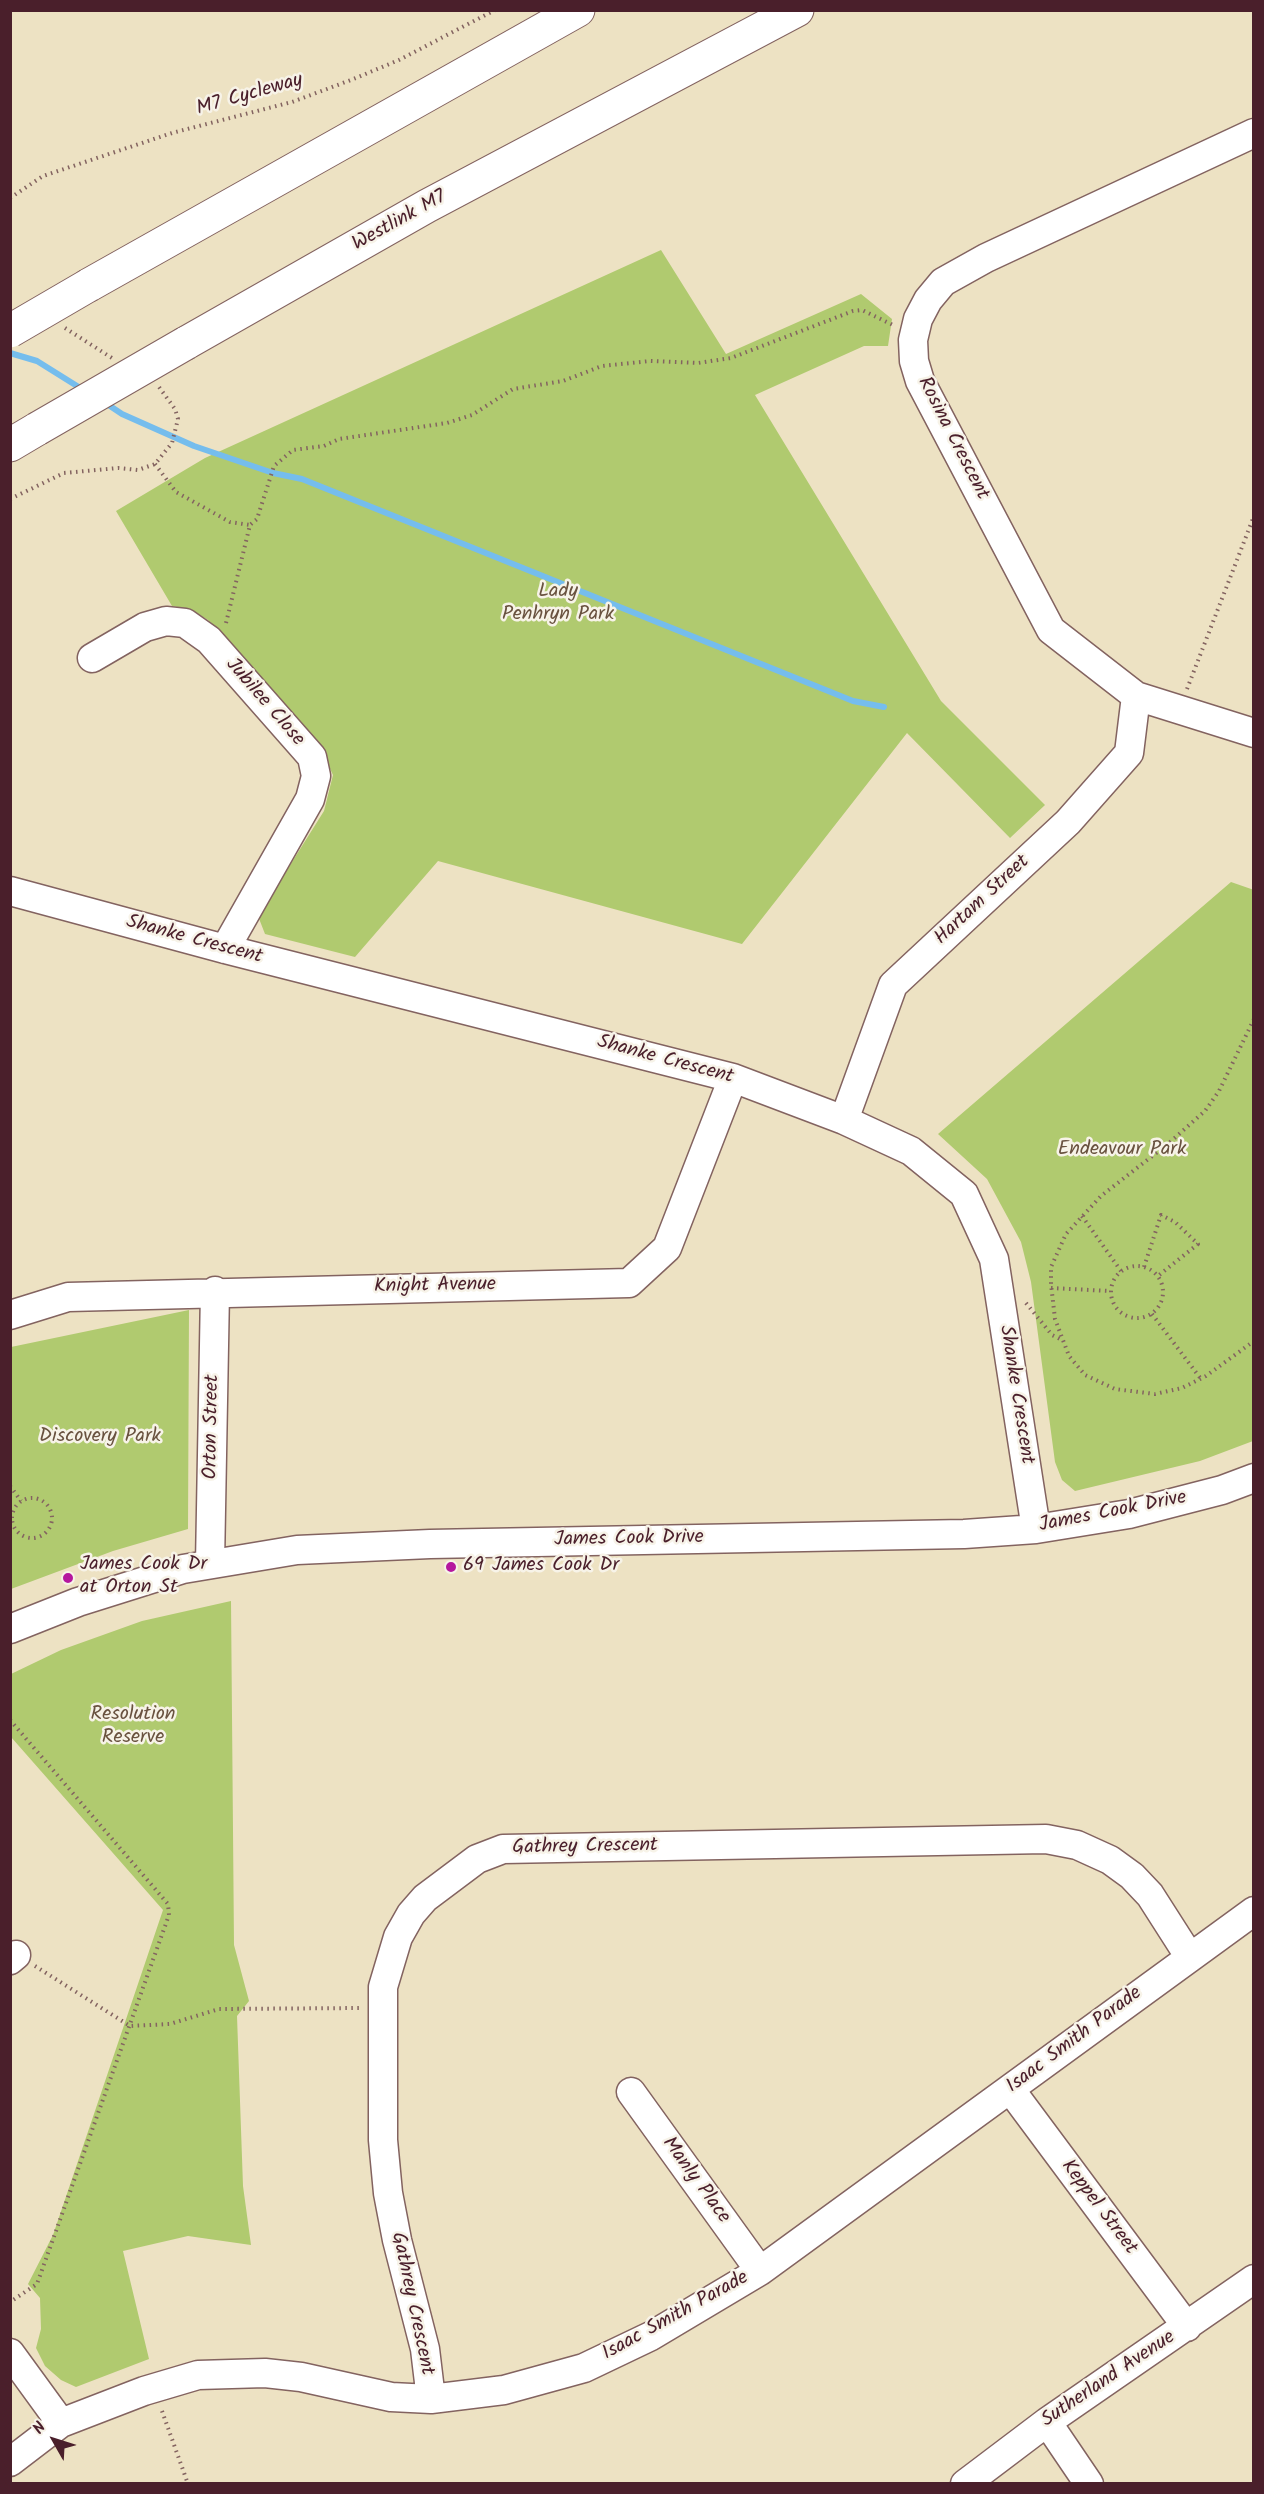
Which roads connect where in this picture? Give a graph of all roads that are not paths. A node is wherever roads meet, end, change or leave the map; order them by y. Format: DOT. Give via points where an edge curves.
graph roads {
  1 [pos="578,10"];
  2 [pos="797,10"];
  3 [pos="808,10"];
  4 [pos="756,33"];
  5 [pos="1254,133"];
  6 [pos="10,331"];
  7 [pos="24,437"];
  8 [pos="92,658"];
  9 [pos="1136,696"];
  10 [pos="1254,733"];
  11 [pos="10,891"];
  12 [pos="225,950"];
  13 [pos="733,1078"];
  14 [pos="844,1120"];
  15 [pos="215,1292"];
  16 [pos="10,1315"];
  17 [pos="1254,1478"];
  18 [pos="1036,1529"];
  19 [pos="210,1564"];
  20 [pos="10,1629"];
  21 [pos="1254,1911"];
  22 [pos="1189,1956"];
  23 [pos="1010,2089"];
  24 [pos="631,2092"];
  25 [pos="760,2271"];
  26 [pos="1254,2279"];
  27 [pos="1187,2327"];
  28 [pos="10,2353"];
  29 [pos="431,2399"];
  30 [pos="1047,2422"];
  31 [pos="61,2423"];
  32 [pos="10,2462"];
  33 [pos="965,2484"];
  34 [pos="1089,2484"];
  1 -- 6 [label="highway, bridge"];
  2 -- 4 [label="highway, Westlink M7"];
  3 -- 4 [label="highway"];
  4 -- 7 [label="highway, Westlink M7, bridge" via="427,206"];
  5 -- 9 [label="street, Rosina Crescent" via="986,258 943,282 918,319 914,351 920,381 1051,630"];
  8 -- 12 [label="street, Jubilee Close" via="145,627 166,621 185,623 209,640 312,757 316,776 310,799"];
  9 -- 10 [label="street, Rosina Crescent"];
  9 -- 14 [label="street, Hartam Street" via="1129,753 1068,822 893,985"];
  11 -- 12 [label="street, Shanke Crescent"];
  12 -- 13 [label="street, Shanke Crescent"];
  13 -- 14 [label="street, Shanke Crescent"];
  13 -- 15 [label="street, Knight Avenue" via="667,1248 629,1283"];
  14 -- 18 [label="street, Shanke Crescent" via="911,1151 964,1194 994,1259"];
  15 -- 16 [label="street, Knight Avenue" via="68,1297"];
  15 -- 19 [label="street, Orton Street"];
  17 -- 18 [label="street, James Cook Drive" via="1169,1505"];
  18 -- 19 [label="street, James Cook Drive" via="964,1534 336,1547"];
  19 -- 20 [label="street, James Cook Drive" via="78,1602"];
  21 -- 22 [label="street, Isaac Smith Parade"];
  22 -- 23 [label="street, Isaac Smith Parade"];
  22 -- 29 [label="street, Gathrey Crescent" via="1150,1895 1132,1876 1110,1860 1077,1845 1046,1839 503,1849 477,1859 450,1877 411,1914 388,1961 383,1987 383,2140 388,2193 425,2349"];
  23 -- 25 [label="street, Isaac Smith Parade"];
  23 -- 27 [label="street, Keppel Street"];
  24 -- 25 [label="street, Manly Place"];
  25 -- 29 [label="street, Isaac Smith Parade" via="651,2336 584,2368 504,2390"];
  26 -- 27 [label="street, Sutherland Avenue"];
  27 -- 30 [label="street, Sutherland Avenue"];
  28 -- 31 [label="street"];
  29 -- 31 [label="street, Isaac Smith Parade" via="391,2397 265,2373 198,2375"];
  30 -- 33 [label="street, Sutherland Avenue"];
  30 -- 34 [label="street"];
  31 -- 32 [label="street, Isaac Smith Parade"];
}
